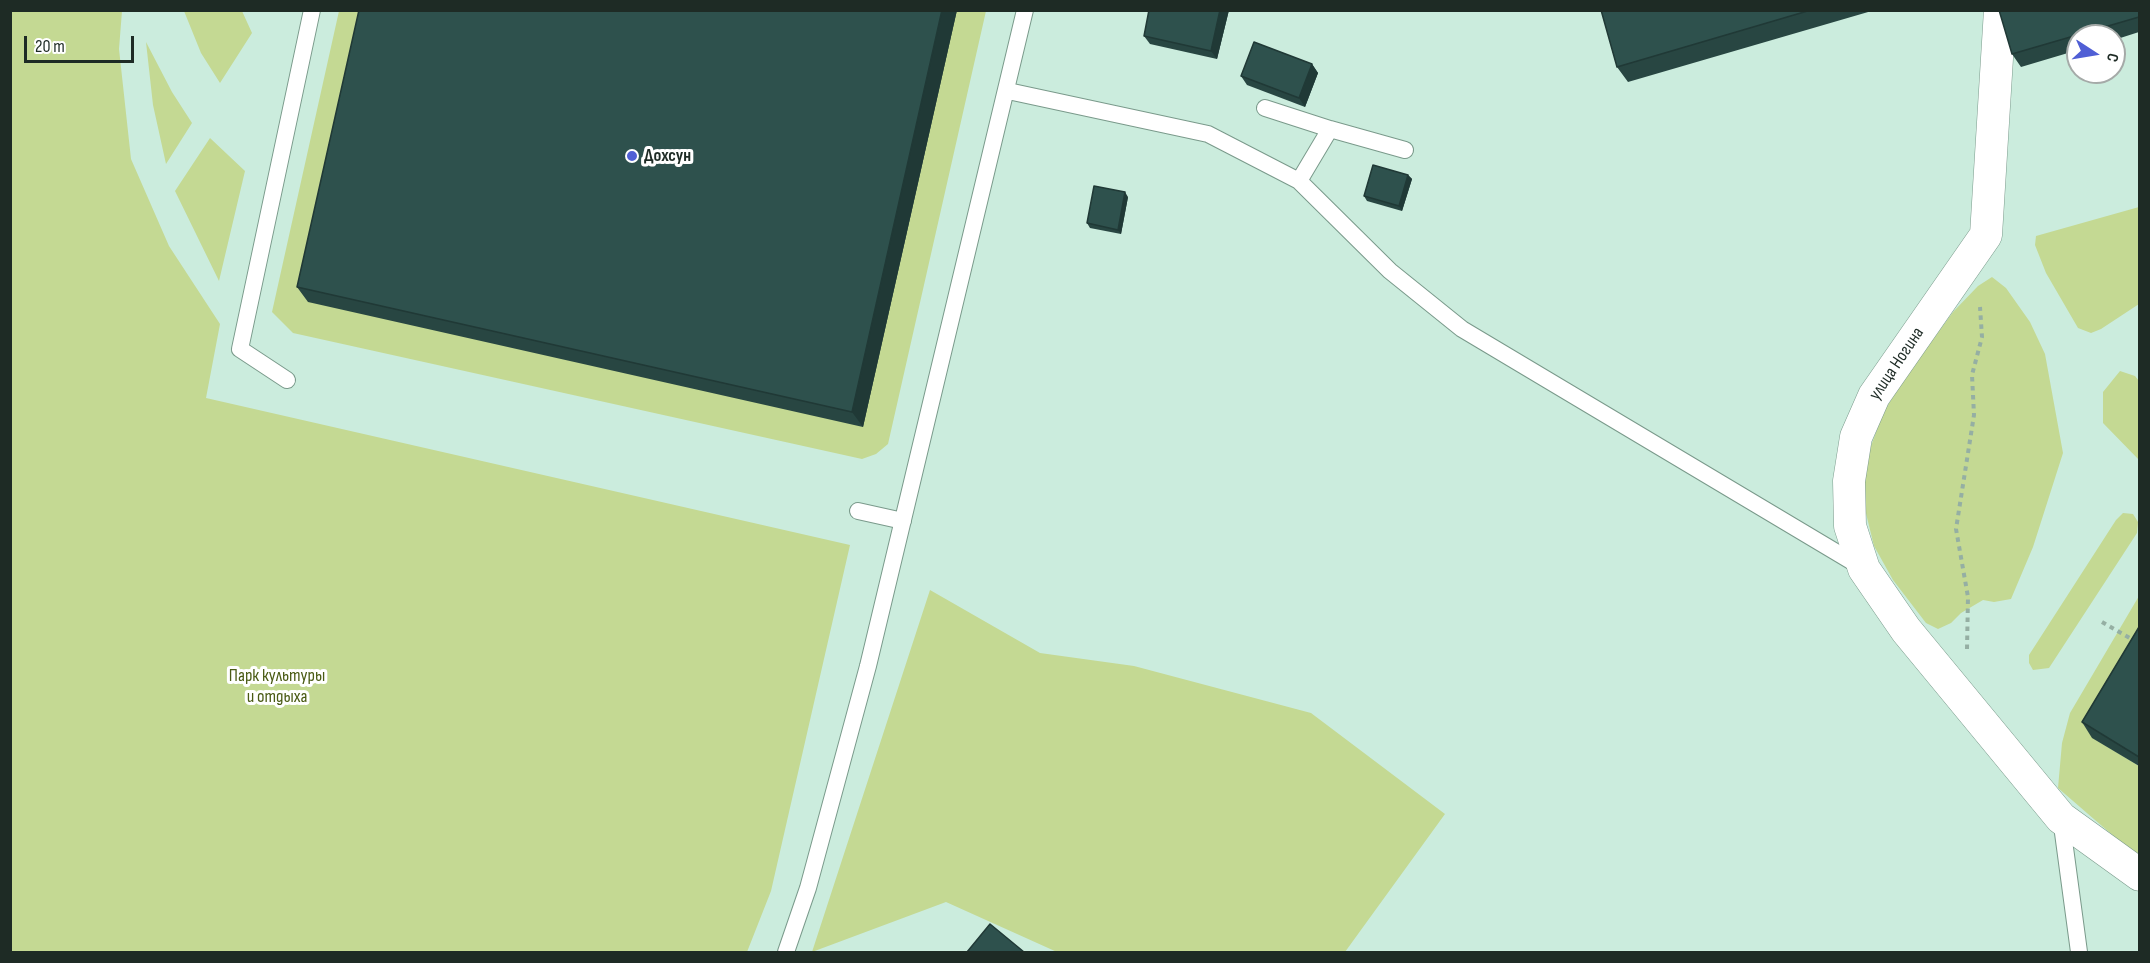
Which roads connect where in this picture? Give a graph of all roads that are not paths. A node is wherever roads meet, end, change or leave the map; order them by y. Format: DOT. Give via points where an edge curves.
graph roads {
  1 [pos="312,10"];
  2 [pos="1025,10"];
  3 [pos="2000,10"];
  4 [pos="1008,91"];
  5 [pos="1265,108"];
  6 [pos="1330,129"];
  7 [pos="1406,150"];
  8 [pos="1299,181"];
  9 [pos="287,380"];
  10 [pos="858,511"];
  11 [pos="903,521"];
  12 [pos="1864,569"];
  13 [pos="2061,818"];
  14 [pos="2139,875"];
  15 [pos="786,952"];
  16 [pos="2079,952"];
  1 -- 9 [label="lane" via="240,349"];
  2 -- 4 [label="lane"];
  3 -- 12 [label="street, улица Ногина" via="1986,236 1874,396 1856,437 1849,481 1850,526"];
  4 -- 8 [label="lane" via="1208,134"];
  4 -- 11 [label="lane"];
  5 -- 6 [label="lane"];
  6 -- 7 [label="lane"];
  6 -- 8 [label="lane"];
  8 -- 12 [label="lane" via="1390,271 1462,329"];
  10 -- 11 [label="lane"];
  11 -- 15 [label="lane" via="859,699"];
  12 -- 13 [label="street, улица Ногина" via="1906,630"];
  13 -- 14 [label="street, улица Ногина"];
  13 -- 16 [label="lane"];
}
